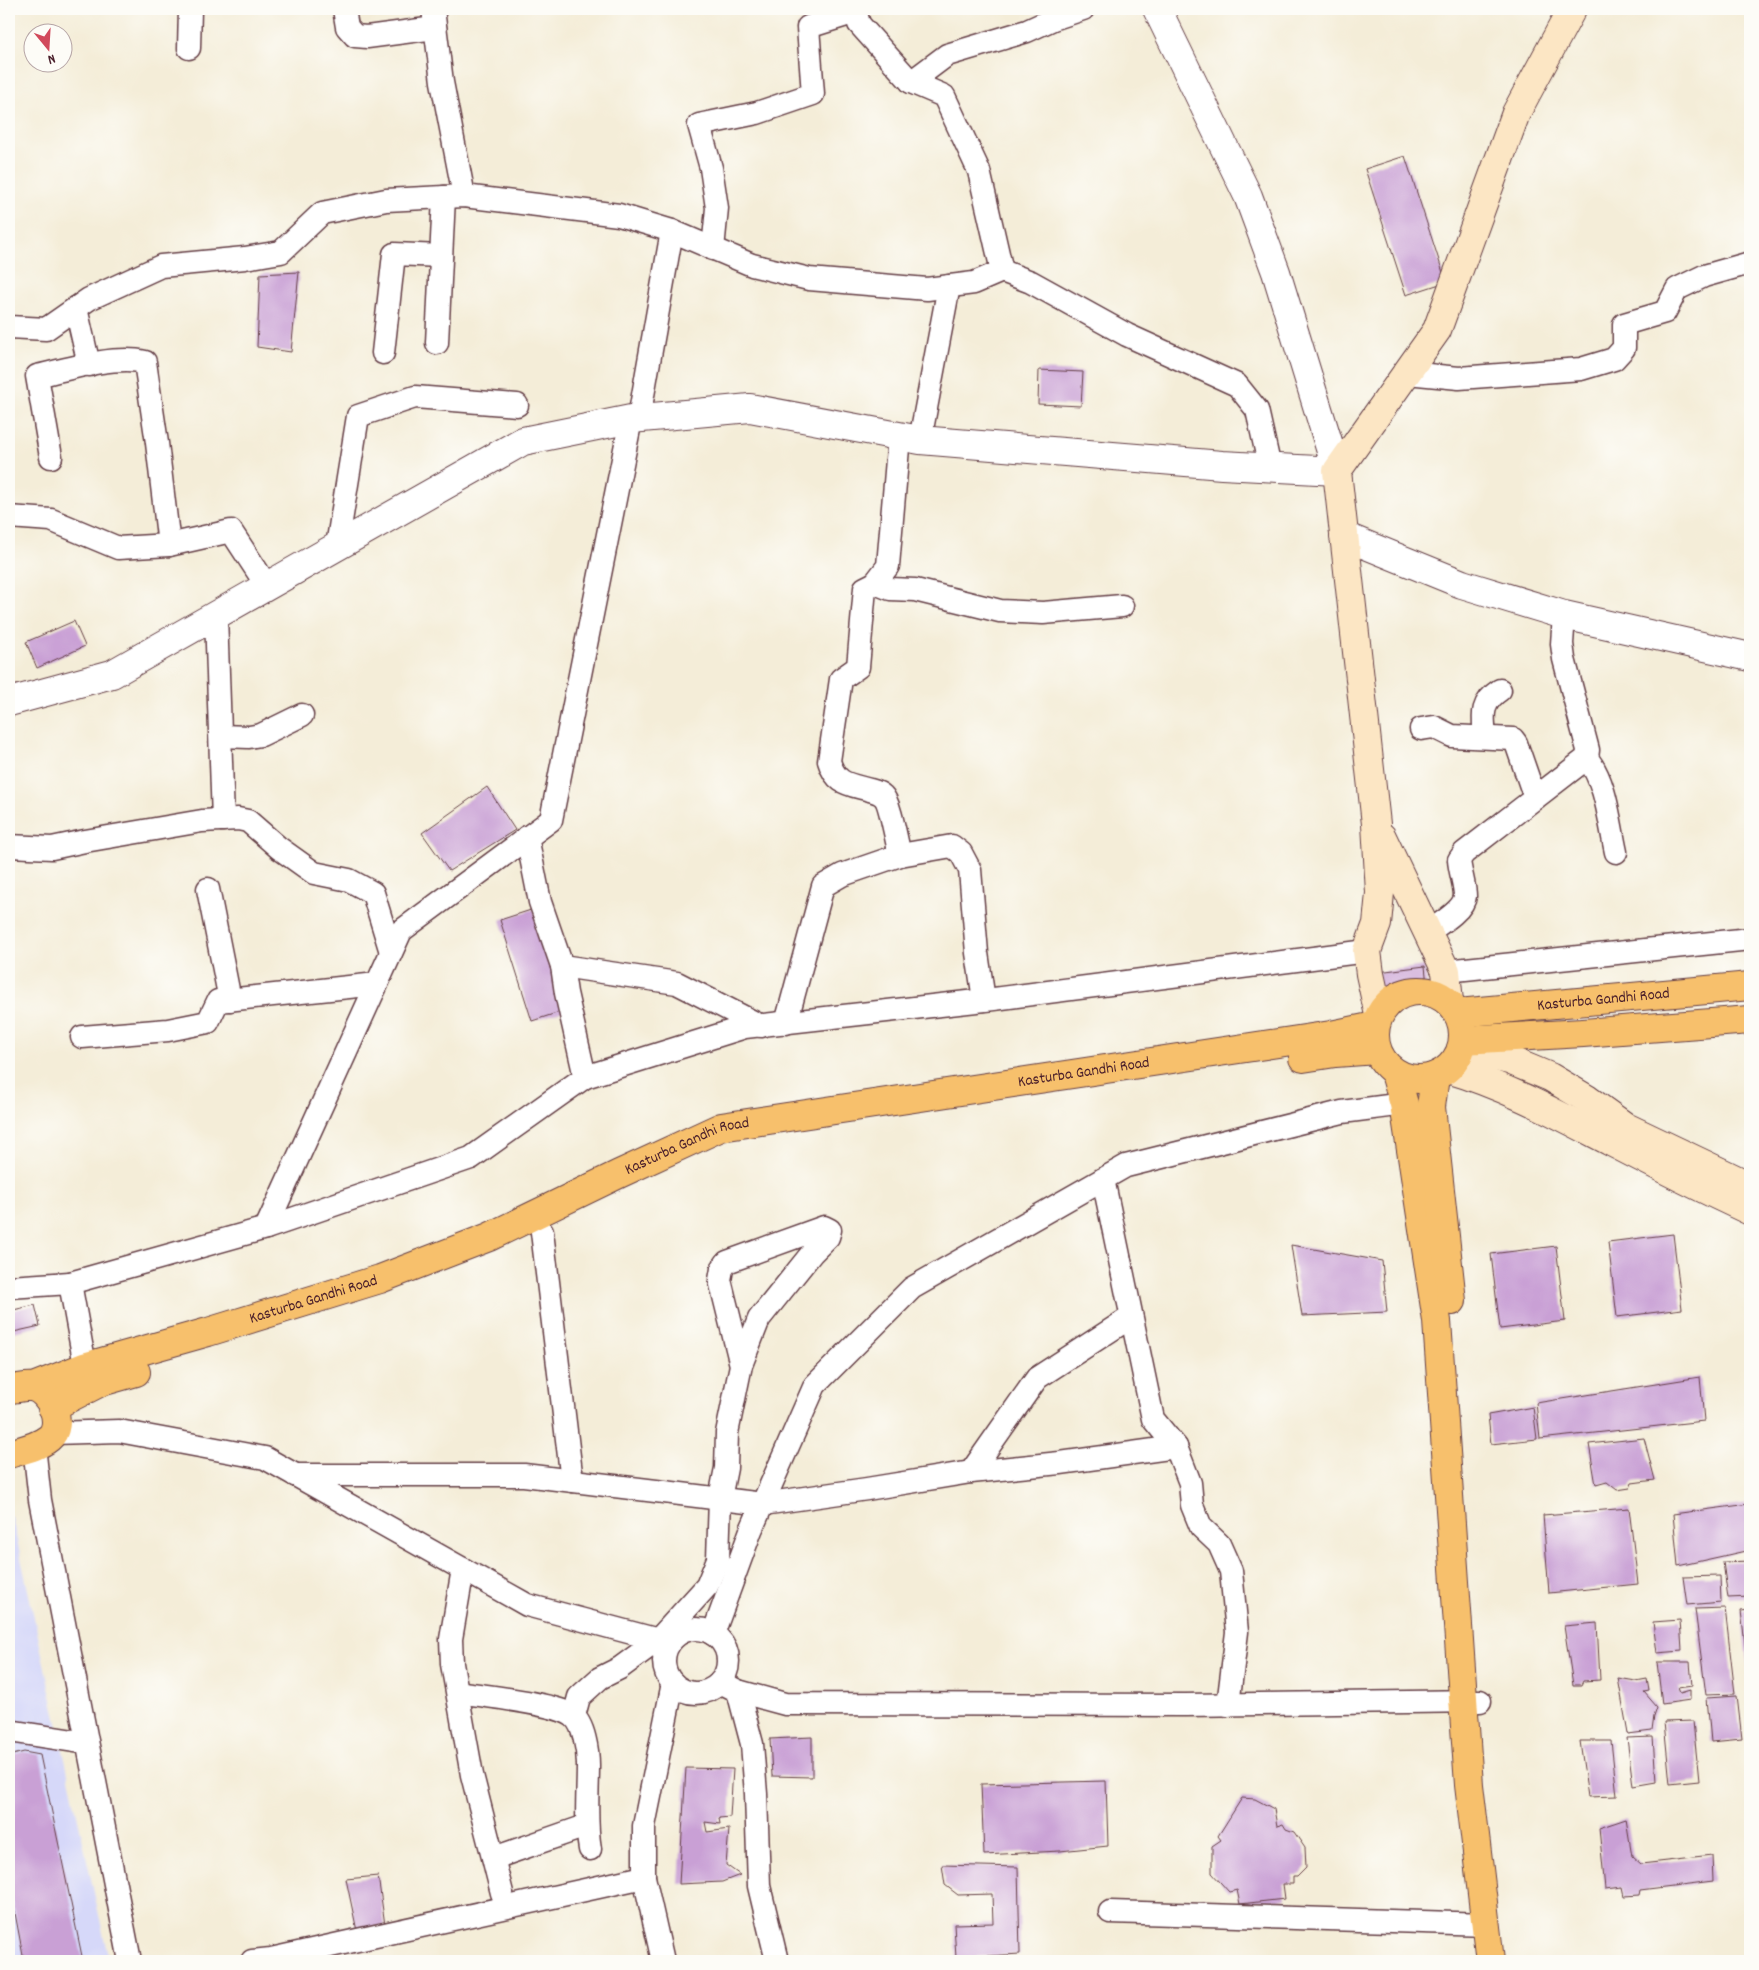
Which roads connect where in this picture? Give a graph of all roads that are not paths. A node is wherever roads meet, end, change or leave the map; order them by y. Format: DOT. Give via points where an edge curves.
graph roads {
  1 [pos="190,9"];
  2 [pos="344,9"];
  3 [pos="1083,9"];
  4 [pos="1156,9"];
  5 [pos="1572,9"];
  6 [pos="856,10"];
  7 [pos="434,18"];
  8 [pos="189,48"];
  9 [pos="911,82"];
  10 [pos="454,196"];
  11 [pos="672,231"];
  12 [pos="713,249"];
  13 [pos="441,256"];
  14 [pos="1750,263"];
  15 [pos="1002,270"];
  16 [pos="949,286"];
  17 [pos="76,308"];
  18 [pos="9,327"];
  19 [pos="437,343"];
  20 [pos="383,353"];
  21 [pos="90,364"];
  22 [pos="1407,373"];
  23 [pos="518,404"];
  24 [pos="635,418"];
  25 [pos="909,438"];
  26 [pos="51,457"];
  27 [pos="1270,468"];
  28 [pos="1336,471"];
  29 [pos="9,517"];
  30 [pos="1344,536"];
  31 [pos="169,545"];
  32 [pos="336,546"];
  33 [pos="875,583"];
  34 [pos="267,586"];
  35 [pos="1122,606"];
  36 [pos="216,615"];
  37 [pos="1564,615"];
  38 [pos="1750,657"];
  39 [pos="1500,690"];
  40 [pos="9,702"];
  41 [pos="302,715"];
  42 [pos="1421,729"];
  43 [pos="220,736"];
  44 [pos="1485,737"];
  45 [pos="1587,758"];
  46 [pos="1535,798"];
  47 [pos="223,820"];
  48 [pos="1376,824"];
  49 [pos="527,838"];
  50 [pos="9,846"];
  51 [pos="1616,852"];
  52 [pos="900,855"];
  53 [pos="208,889"];
  54 [pos="1428,932"];
  55 [pos="1750,939"];
  56 [pos="391,952"];
  57 [pos="1367,952"];
  58 [pos="562,966"];
  59 [pos="1446,971"];
  60 [pos="377,984"];
  61 [pos="1750,986"];
  62 [pos="230,1000"];
  63 [pos="984,1000"];
  64 [pos="1454,1008"];
  65 [pos="1750,1020"];
  66 [pos="786,1023"];
  67 [pos="761,1026"];
  68 [pos="1376,1030"];
  69 [pos="82,1037"];
  70 [pos="1452,1058"];
  71 [pos="1395,1072"];
  72 [pos="585,1077"];
  73 [pos="1404,1104"];
  74 [pos="1103,1179"];
  75 [pos="1750,1186"];
  76 [pos="1750,1211"];
  77 [pos="266,1228"];
  78 [pos="542,1232"];
  79 [pos="70,1283"];
  80 [pos="9,1287"];
  81 [pos="1131,1317"];
  82 [pos="742,1365"];
  83 [pos="87,1377"];
  84 [pos="21,1388"];
  85 [pos="37,1435"];
  86 [pos="1176,1448"];
  87 [pos="971,1472"];
  88 [pos="295,1475"];
  89 [pos="572,1480"];
  90 [pos="720,1498"];
  91 [pos="763,1504"];
  92 [pos="463,1569"];
  93 [pos="713,1634"];
  94 [pos="664,1642"];
  95 [pos="673,1683"];
  96 [pos="729,1686"];
  97 [pos="458,1692"];
  98 [pos="1472,1702"];
  99 [pos="1228,1705"];
  100 [pos="574,1716"];
  101 [pos="9,1731"];
  102 [pos="87,1743"];
  103 [pos="586,1826"];
  104 [pos="590,1849"];
  105 [pos="494,1858"];
  106 [pos="644,1877"];
  107 [pos="502,1893"];
  108 [pos="1110,1912"];
  109 [pos="1486,1924"];
  110 [pos="130,1961"];
  111 [pos="266,1961"];
  112 [pos="663,1961"];
  113 [pos="777,1961"];
  114 [pos="1490,1961"];
  115 [pos="1507,1961"];
  1 -- 8 [label="street"];
  2 -- 7 [label="street" via="347,28 355,36 367,37"];
  3 -- 9 [label="street" via="1027,31 947,55"];
  4 -- 28 [label="street" via="1248,196 1276,272"];
  5 -- 22 [label="main road" via="1516,112 1438,330"];
  6 -- 9 [label="street" via="859,24"];
  6 -- 12 [label="street" via="808,27 813,94 757,113 699,125 711,168 717,208"];
  7 -- 10 [label="street"];
  9 -- 15 [label="street" via="944,96 979,171"];
  10 -- 11 [label="street" via="619,215"];
  10 -- 13 [label="street"];
  10 -- 17 [label="street" via="386,200 322,214 281,252 161,266"];
  11 -- 12 [label="street"];
  11 -- 24 [label="street"];
  12 -- 16 [label="street" via="752,265 809,279 927,289"];
  13 -- 19 [label="street"];
  13 -- 20 [label="street" via="394,254"];
  14 -- 22 [label="street" via="1704,276 1677,289 1665,312 1624,324 1624,348 1614,359 1581,369 1459,378"];
  15 -- 16 [label="street" via="974,284"];
  15 -- 27 [label="street" via="1031,282 1127,334 1237,385 1257,410"];
  16 -- 25 [label="street"];
  17 -- 18 [label="street" via="46,329"];
  17 -- 21 [label="street"];
  21 -- 26 [label="street" via="37,376"];
  21 -- 31 [label="street" via="134,359 144,362"];
  22 -- 28 [label="main road"];
  23 -- 32 [label="street" via="415,397 358,416"];
  24 -- 25 [label="street" via="750,408"];
  24 -- 32 [label="street" via="523,441"];
  24 -- 49 [label="street" via="551,820"];
  25 -- 27 [label="street"];
  25 -- 33 [label="street" via="888,566"];
  27 -- 28 [label="street"];
  28 -- 30 [label="main road"];
  29 -- 31 [label="street" via="50,520 118,548"];
  30 -- 37 [label="street" via="1462,584"];
  30 -- 48 [label="main road"];
  31 -- 34 [label="street" via="231,531"];
  32 -- 34 [label="street"];
  33 -- 35 [label="street" via="890,589 915,590 1000,611 1042,613"];
  33 -- 52 [label="street" via="865,588 858,667 842,679 828,761 832,772 843,783 883,795 888,803"];
  34 -- 36 [label="street"];
  36 -- 40 [label="street" via="112,674"];
  36 -- 43 [label="street"];
  37 -- 38 [label="street"];
  37 -- 45 [label="street" via="1564,660 1588,750"];
  39 -- 44 [label="street" via="1488,700 1484,709"];
  41 -- 43 [label="street" via="261,735 249,738"];
  42 -- 44 [label="street" via="1434,727 1452,736"];
  43 -- 47 [label="street"];
  44 -- 46 [label="street" via="1513,739"];
  45 -- 46 [label="street"];
  45 -- 51 [label="street" via="1601,781"];
  46 -- 54 [label="street" via="1464,853 1459,860 1465,896 1462,903"];
  47 -- 50 [label="street" via="52,848"];
  47 -- 56 [label="street" via="248,821 314,873 349,880 373,893"];
  48 -- 54 [label="main road"];
  48 -- 57 [label="main road" via="1380,893 1377,924"];
  49 -- 56 [label="street" via="401,931"];
  49 -- 58 [label="street" via="540,902"];
  52 -- 63 [label="street" via="952,846 961,853 970,870"];
  52 -- 66 [label="street" via="842,875 824,886"];
  53 -- 62 [label="street"];
  54 -- 59 [label="main road"];
  55 -- 59 [label="street"];
  56 -- 60 [label="street"];
  57 -- 63 [label="street"];
  57 -- 68 [label="main road"];
  58 -- 67 [label="street" via="677,983"];
  58 -- 72 [label="street"];
  59 -- 64 [label="main road"];
  60 -- 62 [label="street"];
  60 -- 77 [label="street"];
  61 -- 64 [label="main road, Kasturba Gandhi Road"];
  62 -- 69 [label="street" via="218,1001 208,1022 168,1030"];
  63 -- 66 [label="street"];
  64 -- 68 [label="main road" via="1438,994 1411,991 1398,995 1387,1004"];
  64 -- 70 [label="main road" via="1462,1022"];
  65 -- 70 [label="main road, Kasturba Gandhi Road" via="1583,1033"];
  66 -- 67 [label="street"];
  67 -- 72 [label="street" via="745,1027"];
  68 -- 71 [label="main road" via="1384,1063"];
  68 -- 78 [label="main road, Kasturba Gandhi Road" via="1335,1053 727,1145"];
  68 -- 83 [label="main road, Kasturba Gandhi Road" via="721,1127 489,1237 380,1279 208,1332"];
  70 -- 71 [label="main road" via="1421,1080"];
  70 -- 75 [label="main road" via="1509,1060 1550,1077 1626,1127"];
  70 -- 76 [label="main road" via="1476,1077 1528,1098"];
  70 -- 98 [label="main road" via="1431,1107 1454,1319"];
  71 -- 73 [label="main road"];
  72 -- 77 [label="street" via="471,1158"];
  73 -- 74 [label="street" via="1342,1112 1126,1166"];
  73 -- 98 [label="main road" via="1437,1321"];
  74 -- 81 [label="street"];
  74 -- 91 [label="street" via="912,1288 815,1385"];
  77 -- 79 [label="street"];
  78 -- 83 [label="main road, Kasturba Gandhi Road" via="497,1254 386,1297 101,1382"];
  78 -- 89 [label="street"];
  79 -- 80 [label="street"];
  79 -- 83 [label="street"];
  81 -- 86 [label="street" via="1153,1419"];
  81 -- 87 [label="street" via="1037,1378"];
  82 -- 82 [label="street" via="759,1319 812,1252 828,1237 830,1230 824,1227 727,1262 722,1269 720,1280"];
  82 -- 90 [label="street" via="727,1433 726,1468"];
  83 -- 84 [label="main road, Kasturba Gandhi Road"];
  83 -- 85 [label="main road, Kasturba Gandhi Road"];
  84 -- 85 [label="main road" via="48,1398"];
  85 -- 88 [label="street" via="119,1432 265,1458"];
  85 -- 102 [label="street" via="40,1500"];
  86 -- 87 [label="street"];
  86 -- 99 [label="street" via="1190,1483 1192,1505 1201,1527 1219,1544 1231,1571 1237,1632"];
  87 -- 91 [label="street"];
  88 -- 89 [label="street" via="524,1475"];
  88 -- 92 [label="street"];
  89 -- 90 [label="street"];
  90 -- 91 [label="street"];
  90 -- 94 [label="street" via="718,1559 707,1586"];
  91 -- 93 [label="street"];
  92 -- 94 [label="street" via="527,1605"];
  92 -- 97 [label="street" via="451,1639"];
  93 -- 94 [label="street" via="694,1630"];
  93 -- 96 [label="street" via="724,1646"];
  94 -- 95 [label="street" via="664,1664"];
  94 -- 100 [label="street" via="600,1678 579,1697"];
  95 -- 96 [label="street" via="692,1693"];
  95 -- 106 [label="street" via="644,1826"];
  96 -- 99 [label="street" via="785,1704"];
  96 -- 113 [label="street" via="752,1744 759,1886"];
  97 -- 100 [label="street" via="550,1707"];
  97 -- 105 [label="street" via="472,1775"];
  98 -- 99 [label="street"];
  98 -- 109 [label="main road" via="1469,1785"];
  98 -- 115 [label="main road" via="1486,1783"];
  100 -- 103 [label="street" via="587,1746"];
  101 -- 102 [label="street"];
  102 -- 110 [label="street"];
  103 -- 104 [label="street"];
  103 -- 105 [label="street"];
  105 -- 107 [label="street"];
  106 -- 111 [label="street"];
  106 -- 112 [label="street"];
  108 -- 109 [label="street"];
  109 -- 114 [label="main road"];
}
